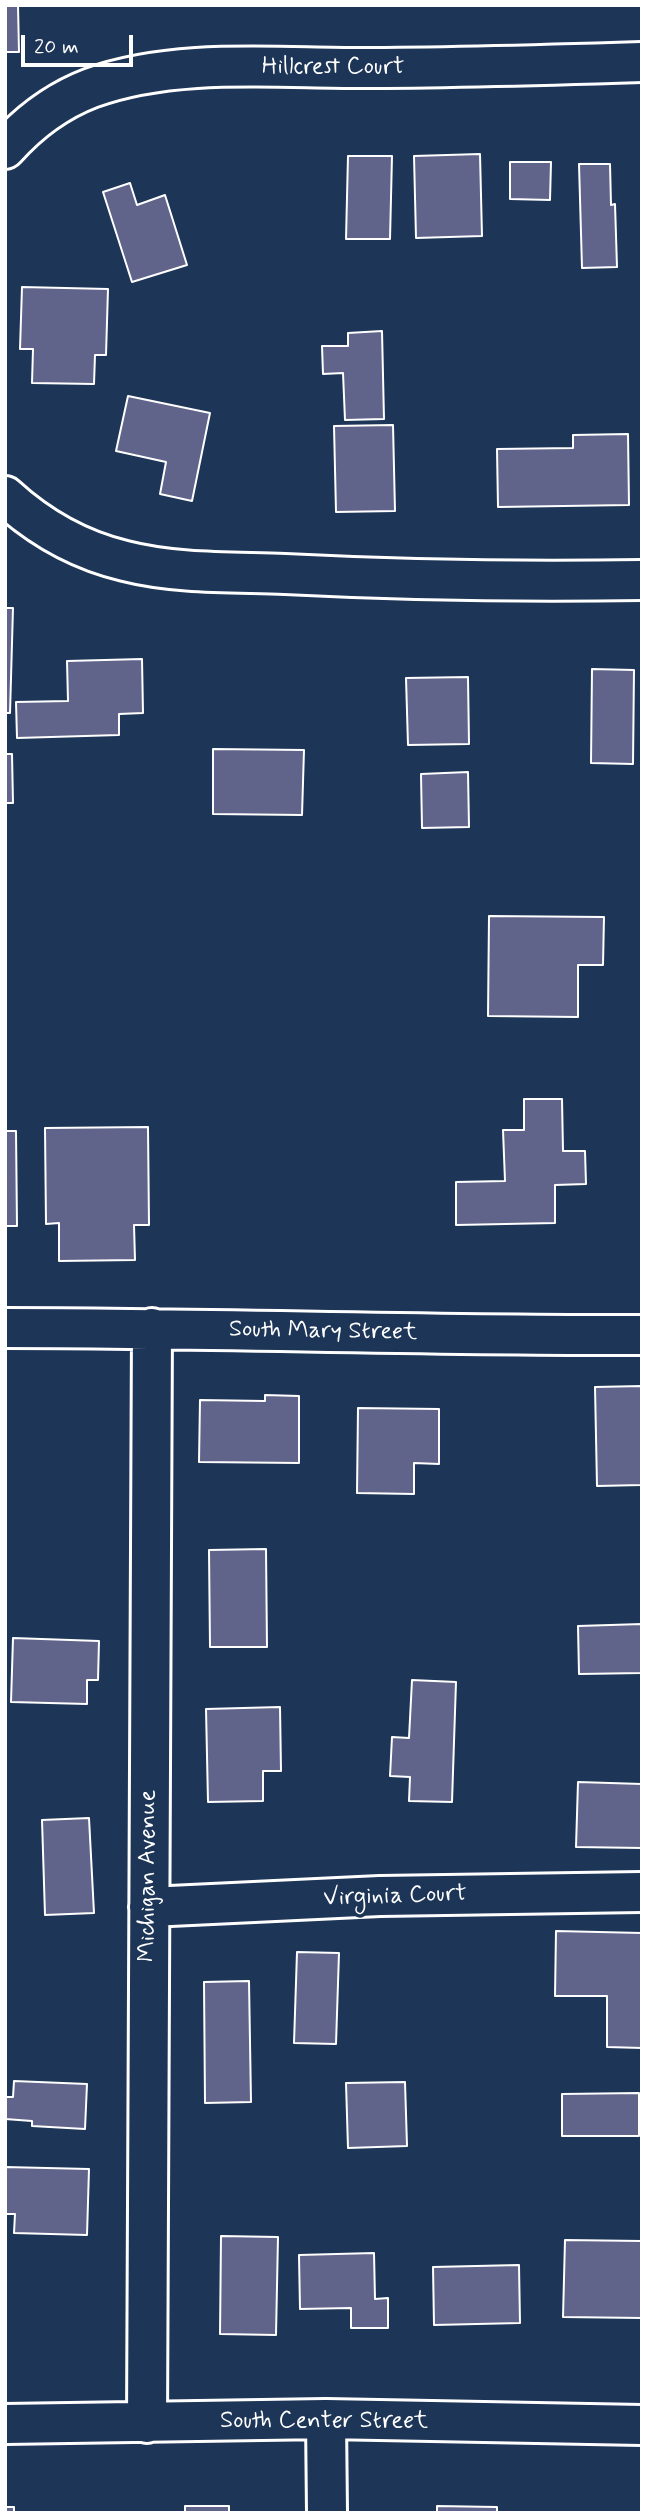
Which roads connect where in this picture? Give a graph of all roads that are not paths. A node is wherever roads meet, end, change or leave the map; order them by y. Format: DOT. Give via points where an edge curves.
graph roads {
  1 [pos="642,62"];
  2 [pos="5,149"];
  3 [pos="5,496"];
  4 [pos="642,580"];
  5 [pos="5,1328"];
  6 [pos="152,1328"];
  7 [pos="642,1335"];
  8 [pos="642,1892"];
  9 [pos="149,1907"];
  10 [pos="326,2419"];
  11 [pos="147,2423"];
  12 [pos="5,2424"];
  13 [pos="642,2425"];
  14 [pos="327,2513"];
  1 -- 2 [label="street, Hillcrest Court" via="156,72 92,88 52,107"];
  3 -- 4 [label="street" via="31,519 72,543 126,562 187,570 349,578"];
  5 -- 6 [label="street, South Mary Street"];
  6 -- 7 [label="street, South Mary Street"];
  6 -- 9 [label="street, Michigan Avenue"];
  8 -- 9 [label="street, Virginia Court" via="380,1896"];
  9 -- 11 [label="street, Michigan Avenue"];
  10 -- 11 [label="street, South Center Street"];
  10 -- 13 [label="street, South Center Street"];
  10 -- 14 [label="street"];
  11 -- 12 [label="street, South Center Street"];
}
